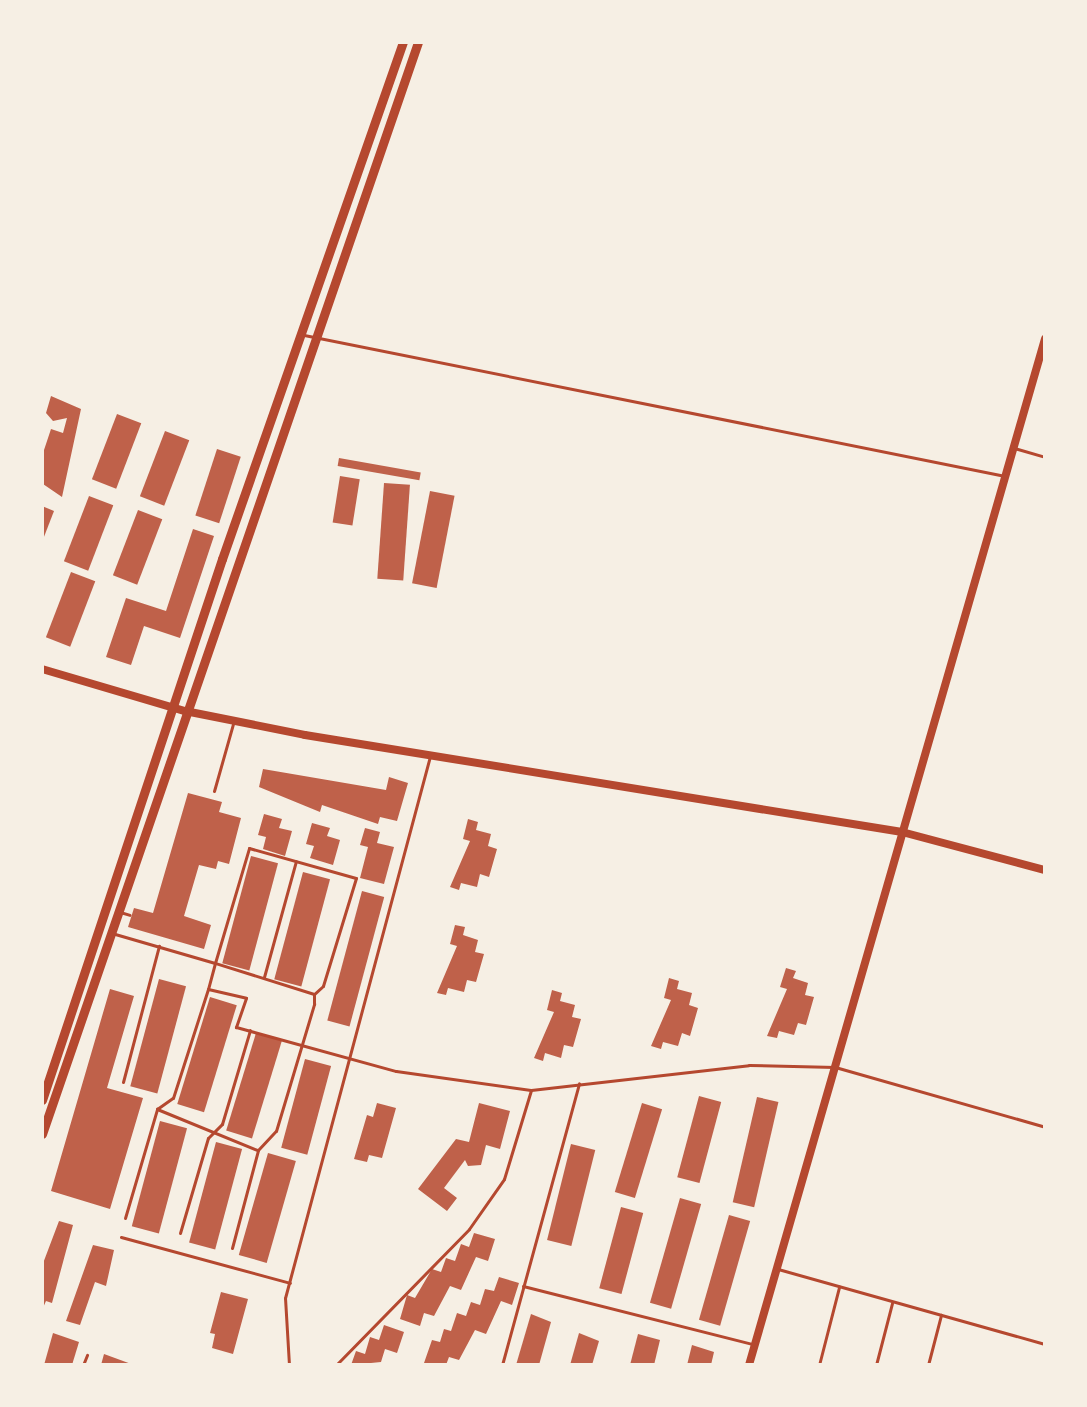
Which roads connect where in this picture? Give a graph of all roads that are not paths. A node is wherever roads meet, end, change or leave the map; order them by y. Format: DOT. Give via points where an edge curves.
graph roads {
  1 [pos="403,42"];
  2 [pos="418,42"];
  3 [pos="304,335"];
  4 [pos="1045,339"];
  5 [pos="315,340"];
  6 [pos="1013,448"];
  7 [pos="1045,457"];
  8 [pos="1005,476"];
  9 [pos="42,669"];
  10 [pos="172,706"];
  11 [pos="185,711"];
  12 [pos="234,721"];
  13 [pos="431,752"];
  14 [pos="214,791"];
  15 [pos="902,832"];
  16 [pos="296,861"];
  17 [pos="1045,870"];
  18 [pos="102,930"];
  19 [pos="113,933"];
  20 [pos="159,946"];
  21 [pos="215,963"];
  22 [pos="264,978"];
  23 [pos="208,989"];
  24 [pos="314,994"];
  25 [pos="250,1030"];
  26 [pos="298,1044"];
  27 [pos="352,1058"];
  28 [pos="835,1067"];
  29 [pos="123,1082"];
  30 [pos="579,1083"];
  31 [pos="531,1090"];
  32 [pos="42,1100"];
  33 [pos="157,1109"];
  34 [pos="1045,1127"];
  35 [pos="215,1130"];
  36 [pos="42,1134"];
  37 [pos="258,1150"];
  38 [pos="125,1218"];
  39 [pos="180,1233"];
  40 [pos="121,1237"];
  41 [pos="232,1248"];
  42 [pos="778,1269"];
  43 [pos="290,1283"];
  44 [pos="523,1286"];
  45 [pos="839,1287"];
  46 [pos="893,1302"];
  47 [pos="941,1315"];
  48 [pos="1045,1344"];
  49 [pos="754,1345"];
  50 [pos="87,1355"];
  51 [pos="83,1365"];
  52 [pos="289,1365"];
  53 [pos="336,1365"];
  54 [pos="502,1365"];
  55 [pos="749,1365"];
  56 [pos="819,1365"];
  57 [pos="876,1365"];
  58 [pos="928,1365"];
  1 -- 3 [label="main road"];
  2 -- 5 [label="main road"];
  3 -- 5 [label="lane"];
  3 -- 10 [label="main road"];
  4 -- 6 [label="street"];
  5 -- 8 [label="lane"];
  5 -- 11 [label="main road"];
  6 -- 7 [label="lane"];
  6 -- 8 [label="street"];
  8 -- 15 [label="street"];
  9 -- 10 [label="street"];
  10 -- 11 [label="street"];
  10 -- 18 [label="main road"];
  11 -- 12 [label="street"];
  11 -- 19 [label="main road" via="125,914"];
  12 -- 13 [label="street"];
  12 -- 14 [label="lane"];
  13 -- 15 [label="street"];
  13 -- 27 [label="lane"];
  15 -- 17 [label="street"];
  15 -- 28 [label="street"];
  16 -- 21 [label="lane" via="249,848"];
  16 -- 22 [label="lane"];
  16 -- 24 [label="lane" via="356,878 323,986"];
  18 -- 19 [label="lane"];
  18 -- 32 [label="main road"];
  19 -- 20 [label="lane"];
  19 -- 36 [label="main road"];
  20 -- 21 [label="lane"];
  20 -- 29 [label="lane"];
  21 -- 22 [label="lane"];
  21 -- 23 [label="lane"];
  22 -- 24 [label="lane"];
  23 -- 25 [label="lane" via="246,998 236,1027"];
  23 -- 33 [label="lane" via="173,1098"];
  24 -- 26 [label="lane"];
  25 -- 26 [label="lane"];
  25 -- 35 [label="lane"];
  26 -- 27 [label="lane"];
  26 -- 37 [label="lane" via="276,1131"];
  27 -- 31 [label="lane" via="460,1083"];
  27 -- 43 [label="lane"];
  28 -- 30 [label="lane" via="749,1065"];
  28 -- 34 [label="lane"];
  28 -- 42 [label="street"];
  30 -- 31 [label="lane"];
  30 -- 44 [label="lane"];
  31 -- 53 [label="lane" via="504,1179 478,1216"];
  33 -- 35 [label="lane"];
  33 -- 38 [label="lane"];
  35 -- 37 [label="lane"];
  35 -- 39 [label="lane" via="208,1138"];
  37 -- 41 [label="lane"];
  40 -- 43 [label="lane"];
  42 -- 45 [label="lane"];
  42 -- 49 [label="street"];
  43 -- 52 [label="lane" via="285,1298"];
  44 -- 49 [label="lane"];
  44 -- 54 [label="lane"];
  45 -- 46 [label="lane"];
  45 -- 56 [label="lane"];
  46 -- 47 [label="lane"];
  46 -- 57 [label="lane"];
  47 -- 48 [label="lane"];
  47 -- 58 [label="lane"];
  49 -- 55 [label="street"];
  50 -- 51 [label="lane"];
}
